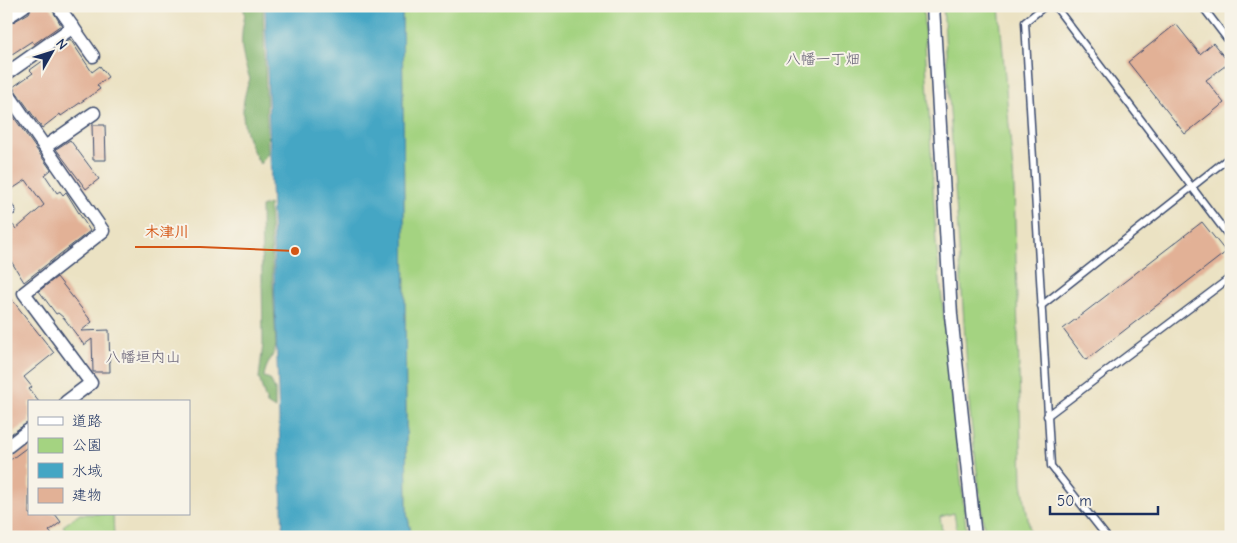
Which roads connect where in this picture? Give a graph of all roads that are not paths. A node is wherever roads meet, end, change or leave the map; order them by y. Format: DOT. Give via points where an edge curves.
graph roads {
  1 [pos="24,6"];
  2 [pos="58,6"];
  3 [pos="933,6"];
  4 [pos="1045,6"];
  5 [pos="1055,6"];
  6 [pos="1202,6"];
  7 [pos="6,18"];
  8 [pos="73,27"];
  9 [pos="1231,44"];
  10 [pos="93,56"];
  11 [pos="6,74"];
  12 [pos="6,91"];
  13 [pos="94,113"];
  14 [pos="45,147"];
  15 [pos="1231,156"];
  16 [pos="1191,187"];
  17 [pos="6,204"];
  18 [pos="12,211"];
  19 [pos="1231,240"];
  20 [pos="1231,277"];
  21 [pos="1041,306"];
  22 [pos="69,400"];
  23 [pos="1048,416"];
  24 [pos="28,431"];
  25 [pos="6,448"];
  26 [pos="975,537"];
  27 [pos="1107,537"];
  1 -- 7 [label="street"];
  2 -- 8 [label="street"];
  3 -- 26 [label="street" via="951,315"];
  4 -- 21 [label="lane" via="1025,22"];
  5 -- 16 [label="lane"];
  6 -- 9 [label="lane"];
  8 -- 10 [label="street"];
  8 -- 11 [label="street"];
  12 -- 14 [label="street"];
  13 -- 14 [label="street"];
  14 -- 22 [label="street" via="103,231 24,293 91,383"];
  15 -- 16 [label="lane"];
  16 -- 19 [label="lane"];
  16 -- 21 [label="lane"];
  17 -- 18 [label="lane"];
  20 -- 23 [label="lane"];
  21 -- 23 [label="lane"];
  23 -- 27 [label="lane" via="1051,466"];
  24 -- 25 [label="street"];
}
